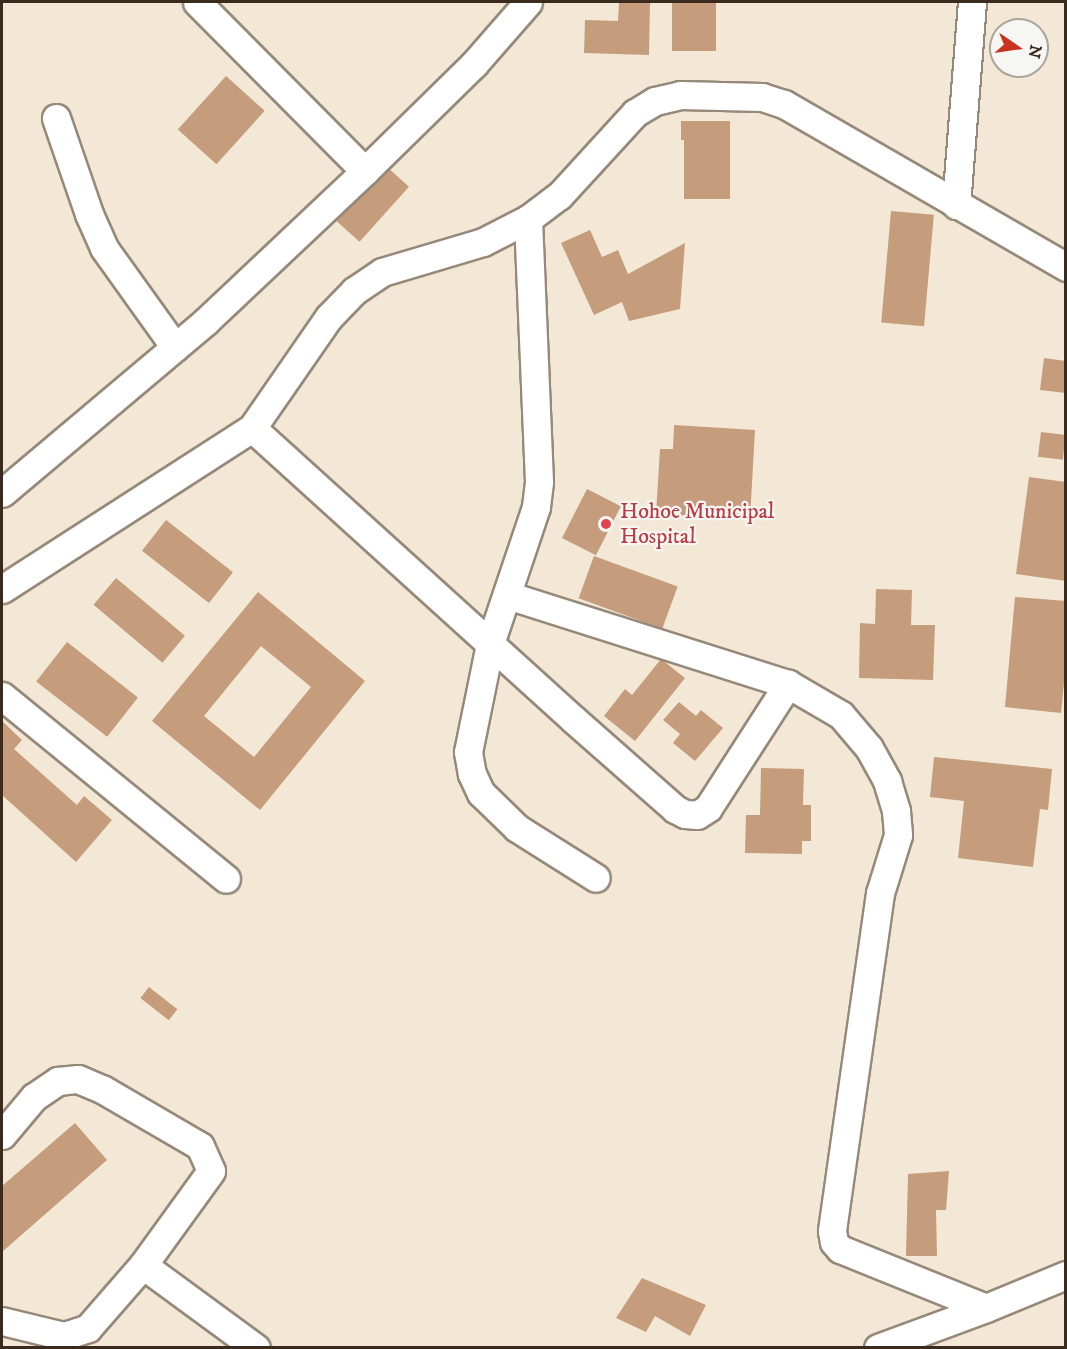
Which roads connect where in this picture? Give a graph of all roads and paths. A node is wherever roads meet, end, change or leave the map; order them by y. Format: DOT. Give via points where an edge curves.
graph roads {
  1 [pos="197,2"];
  2 [pos="528,2"];
  3 [pos="972,2"];
  4 [pos="56,118"];
  5 [pos="365,171"];
  6 [pos="956,205"];
  7 [pos="528,219"];
  8 [pos="1065,267"];
  9 [pos="175,347"];
  10 [pos="252,428"];
  11 [pos="2,493"];
  12 [pos="2,589"];
  13 [pos="507,595"];
  14 [pos="490,644"];
  15 [pos="789,684"];
  16 [pos="2,696"];
  17 [pos="597,878"];
  18 [pos="226,879"];
  19 [pos="2,1134"];
  20 [pos="143,1265"];
  21 [pos="1065,1275"];
  22 [pos="986,1308"];
  23 [pos="2,1321"];
  24 [pos="256,1347"];
  25 [pos="878,1347"];
  1 -- 5 [label="street"];
  2 -- 5 [label="street" via="474,64"];
  3 -- 6 [label="street"];
  4 -- 9 [label="street" via="104,248"];
  5 -- 9 [label="street"];
  6 -- 7 [label="street" via="784,104 762,97 680,95 655,101 635,113 559,196"];
  6 -- 8 [label="street"];
  7 -- 10 [label="street" via="483,242 382,272 354,291 329,317"];
  7 -- 13 [label="street" via="539,482 534,515"];
  9 -- 11 [label="street"];
  10 -- 12 [label="street"];
  10 -- 14 [label="street"];
  13 -- 14 [label="street"];
  13 -- 15 [label="street"];
  14 -- 15 [label="street" via="685,814 697,815 708,808"];
  14 -- 17 [label="street" via="468,752 472,774 481,793 517,828"];
  15 -- 22 [label="street" via="841,715 869,748 887,781 898,835 880,892 832,1231 834,1242 840,1249"];
  16 -- 18 [label="street"];
  19 -- 20 [label="street" via="34,1097 58,1081 78,1079 200,1146 211,1171"];
  20 -- 23 [label="street" via="88,1328 64,1336"];
  20 -- 24 [label="street"];
  21 -- 22 [label="street"];
  22 -- 25 [label="street"];
}
